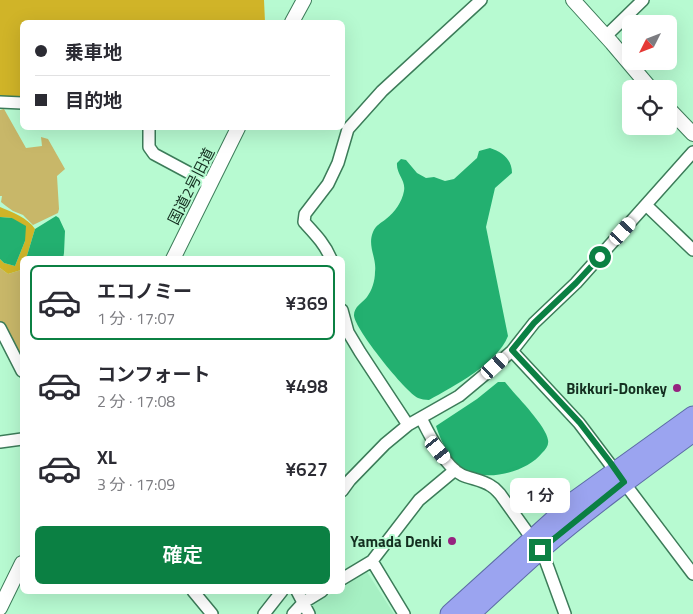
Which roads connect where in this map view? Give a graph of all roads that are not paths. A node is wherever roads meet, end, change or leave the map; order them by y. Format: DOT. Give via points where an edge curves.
graph roads {
  1 [pos="304,0"];
  2 [pos="481,0"];
  3 [pos="573,0"];
  4 [pos="643,0"];
  5 [pos="293,20"];
  6 [pos="606,36"];
  7 [pos="643,80"];
  8 [pos="0,102"];
  9 [pos="20,103"];
  10 [pos="677,117"];
  11 [pos="149,130"];
  12 [pos="237,130"];
  13 [pos="693,134"];
  14 [pos="693,152"];
  15 [pos="210,184"];
  16 [pos="646,205"];
  17 [pos="693,250"];
  18 [pos="174,256"];
  19 [pos="330,256"];
  20 [pos="0,328"];
  21 [pos="346,334"];
  22 [pos="512,350"];
  23 [pos="20,367"];
  24 [pos="693,416"];
  25 [pos="421,418"];
  26 [pos="408,425"];
  27 [pos="693,432"];
  28 [pos="20,439"];
  29 [pos="0,442"];
  30 [pos="455,470"];
  31 [pos="620,477"];
  32 [pos="345,487"];
  33 [pos="536,545"];
  34 [pos="372,561"];
  35 [pos="20,567"];
  36 [pos="693,574"];
  37 [pos="345,577"];
  38 [pos="195,594"];
  39 [pos="280,594"];
  40 [pos="299,594"];
  41 [pos="317,594"];
  42 [pos="304,602"];
  43 [pos="0,608"];
  44 [pos="212,614"];
  45 [pos="264,614"];
  46 [pos="293,614"];
  47 [pos="309,614"];
  48 [pos="404,614"];
  49 [pos="450,614"];
  50 [pos="470,614"];
  51 [pos="565,614"];
  1 -- 5 [label="street"];
  2 -- 19 [label="street" via="382,91 348,129 328,184 305,214 304,222"];
  3 -- 6 [label="street"];
  4 -- 6 [label="street"];
  6 -- 7 [label="street"];
  8 -- 9 [label="street"];
  10 -- 13 [label="street"];
  11 -- 15 [label="street" via="149,147 154,154"];
  12 -- 15 [label="street, 国道2号旧道"];
  14 -- 16 [label="street"];
  15 -- 18 [label="street, 国道2号旧道"];
  16 -- 17 [label="street"];
  16 -- 22 [label="street"];
  20 -- 23 [label="street"];
  21 -- 26 [label="street"];
  22 -- 25 [label="street" via="459,396"];
  22 -- 31 [label="street" via="580,423"];
  24 -- 31 [label="highway"];
  25 -- 26 [label="street"];
  25 -- 30 [label="street" via="438,450"];
  26 -- 32 [label="street" via="384,444"];
  27 -- 31 [label="highway"];
  28 -- 29 [label="street"];
  30 -- 33 [label="street" via="492,486"];
  30 -- 34 [label="street" via="420,500"];
  31 -- 33 [label="highway"];
  31 -- 36 [label="street"];
  33 -- 49 [label="highway"];
  33 -- 50 [label="highway"];
  33 -- 51 [label="street" via="546,562"];
  34 -- 37 [label="street"];
  34 -- 48 [label="street"];
  35 -- 43 [label="street"];
  38 -- 44 [label="street"];
  39 -- 45 [label="street"];
  40 -- 42 [label="street"];
  41 -- 42 [label="street"];
  42 -- 46 [label="street"];
  42 -- 47 [label="street"];
}
